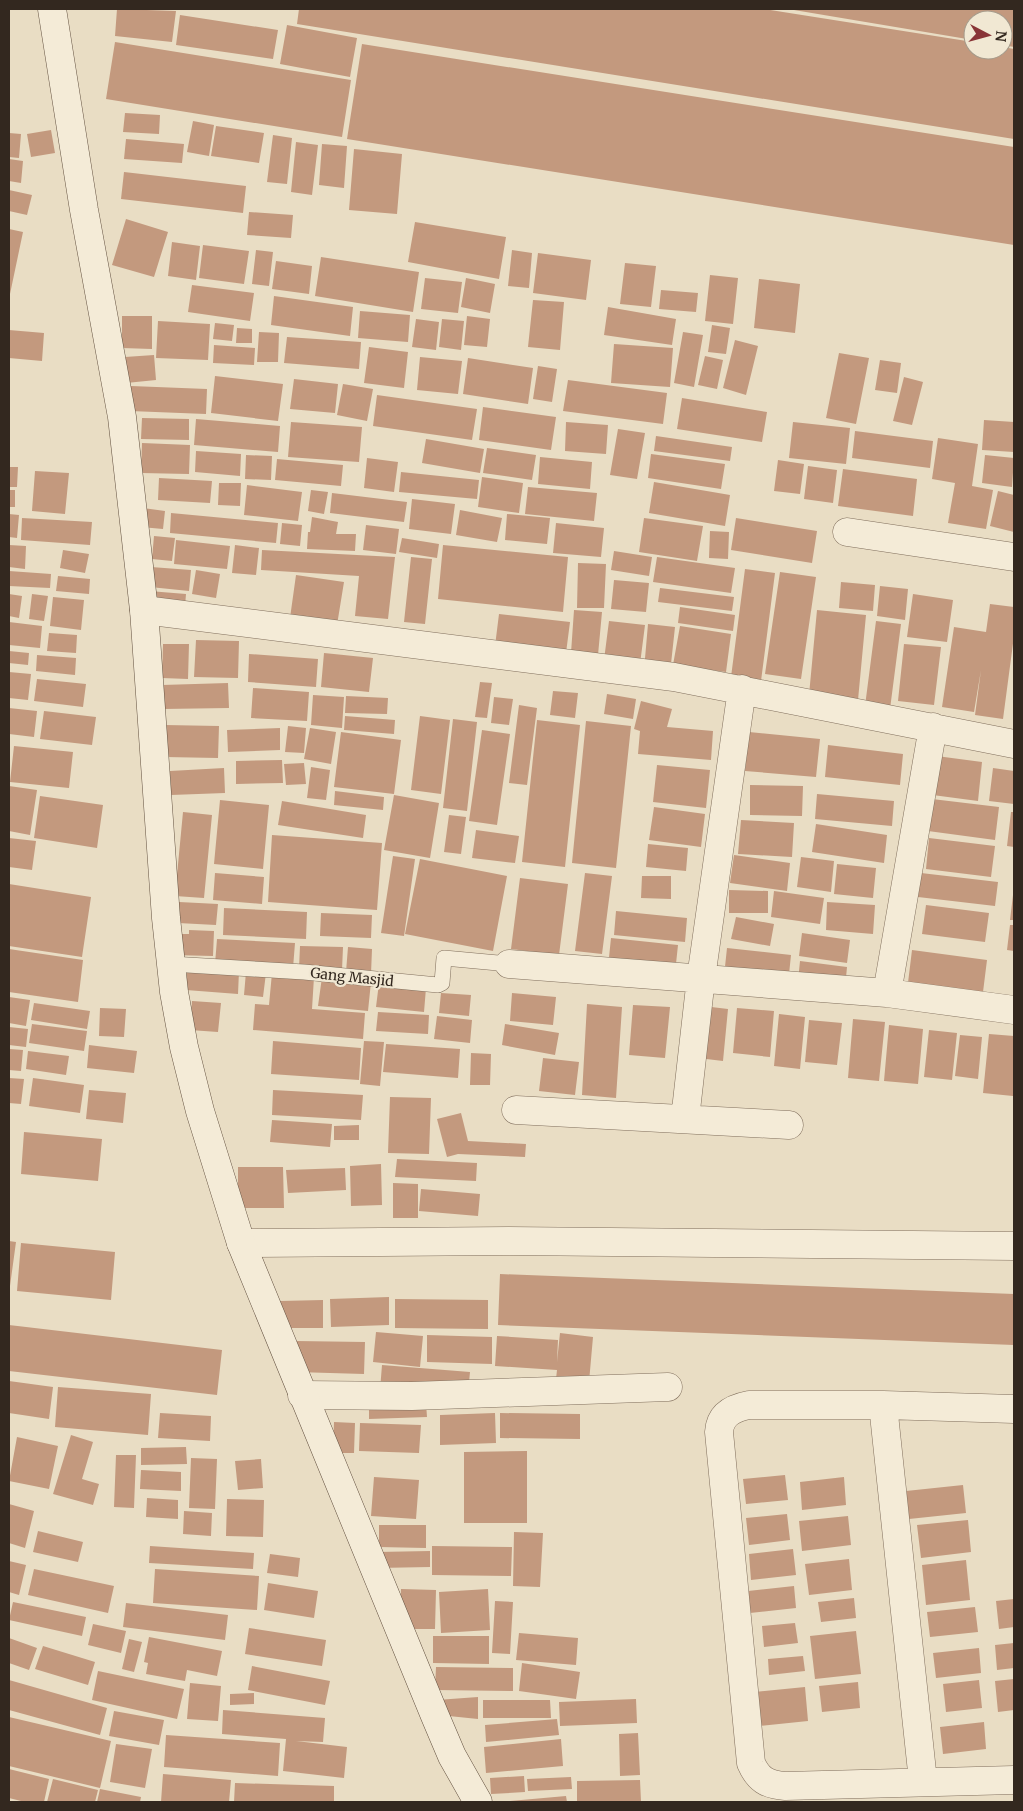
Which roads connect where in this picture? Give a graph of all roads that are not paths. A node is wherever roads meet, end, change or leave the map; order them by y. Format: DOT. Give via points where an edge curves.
graph roads {
  1 [pos="52,9"];
  2 [pos="847,532"];
  3 [pos="1014,557"];
  4 [pos="144,610"];
  5 [pos="742,689"];
  6 [pos="933,727"];
  7 [pos="1014,744"];
  8 [pos="171,964"];
  9 [pos="509,964"];
  10 [pos="701,978"];
  11 [pos="887,993"];
  12 [pos="1014,1010"];
  13 [pos="516,1110"];
  14 [pos="685,1119"];
  15 [pos="789,1125"];
  16 [pos="240,1242"];
  17 [pos="1014,1246"];
  18 [pos="668,1387"];
  19 [pos="302,1395"];
  20 [pos="884,1405"];
  21 [pos="1014,1409"];
  22 [pos="1014,1780"];
  23 [pos="923,1781"];
  24 [pos="478,1802"];
  1 -- 4 [label="street" via="122,417"];
  2 -- 3 [label="street"];
  4 -- 5 [label="street" via="617,669"];
  4 -- 8 [label="street"];
  5 -- 6 [label="street"];
  5 -- 10 [label="street"];
  6 -- 7 [label="street"];
  6 -- 11 [label="street"];
  8 -- 9 [label="lane, Gang Masjid" via="304,972 433,985 442,983 444,958"];
  8 -- 16 [label="street" via="184,1047"];
  9 -- 10 [label="street"];
  10 -- 11 [label="street"];
  10 -- 14 [label="street"];
  11 -- 12 [label="street"];
  13 -- 14 [label="street"];
  14 -- 15 [label="street"];
  16 -- 17 [label="street"];
  16 -- 19 [label="street"];
  18 -- 19 [label="street" via="412,1396"];
  19 -- 24 [label="street" via="452,1756"];
  20 -- 21 [label="street"];
  20 -- 23 [label="street"];
  20 -- 23 [label="street" via="749,1405 731,1409 721,1423 719,1432 751,1763 760,1778 777,1786"];
  22 -- 23 [label="street"];
}
